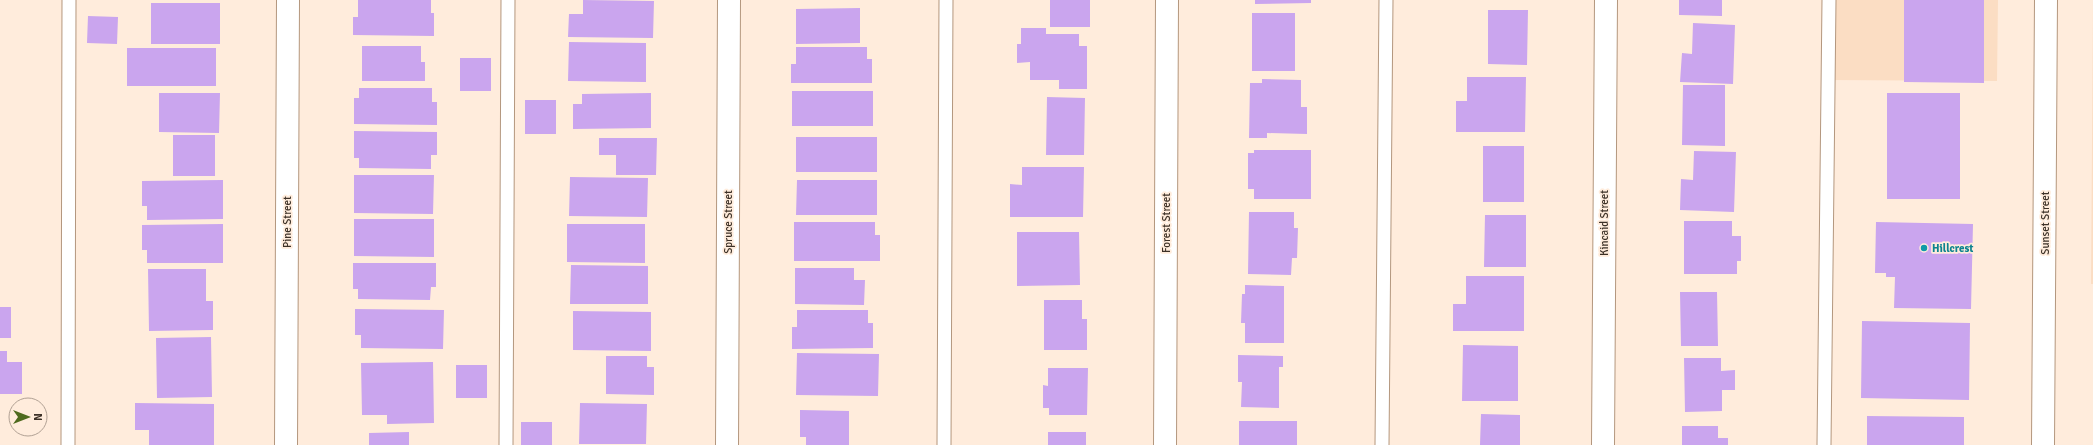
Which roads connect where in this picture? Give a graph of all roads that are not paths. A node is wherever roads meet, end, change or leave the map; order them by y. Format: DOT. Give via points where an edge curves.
graph roads {
  1 [pos="69,0"];
  2 [pos="288,0"];
  3 [pos="508,0"];
  4 [pos="729,0"];
  5 [pos="946,0"];
  6 [pos="1167,0"];
  7 [pos="1386,0"];
  8 [pos="1606,0"];
  9 [pos="1829,0"];
  10 [pos="2046,0"];
  11 [pos="68,445"];
  12 [pos="286,445"];
  13 [pos="506,445"];
  14 [pos="727,445"];
  15 [pos="944,445"];
  16 [pos="1165,445"];
  17 [pos="1382,445"];
  18 [pos="1603,445"];
  19 [pos="1824,445"];
  20 [pos="2043,445"];
  1 -- 11 [label="lane"];
  2 -- 12 [label="street, Pine Street"];
  3 -- 13 [label="lane"];
  4 -- 14 [label="street, Spruce Street"];
  5 -- 15 [label="lane"];
  6 -- 16 [label="street, Forest Street"];
  7 -- 17 [label="lane"];
  8 -- 18 [label="street, Kincaid Street"];
  9 -- 19 [label="lane"];
  10 -- 20 [label="street, Sunset Street"];
}
